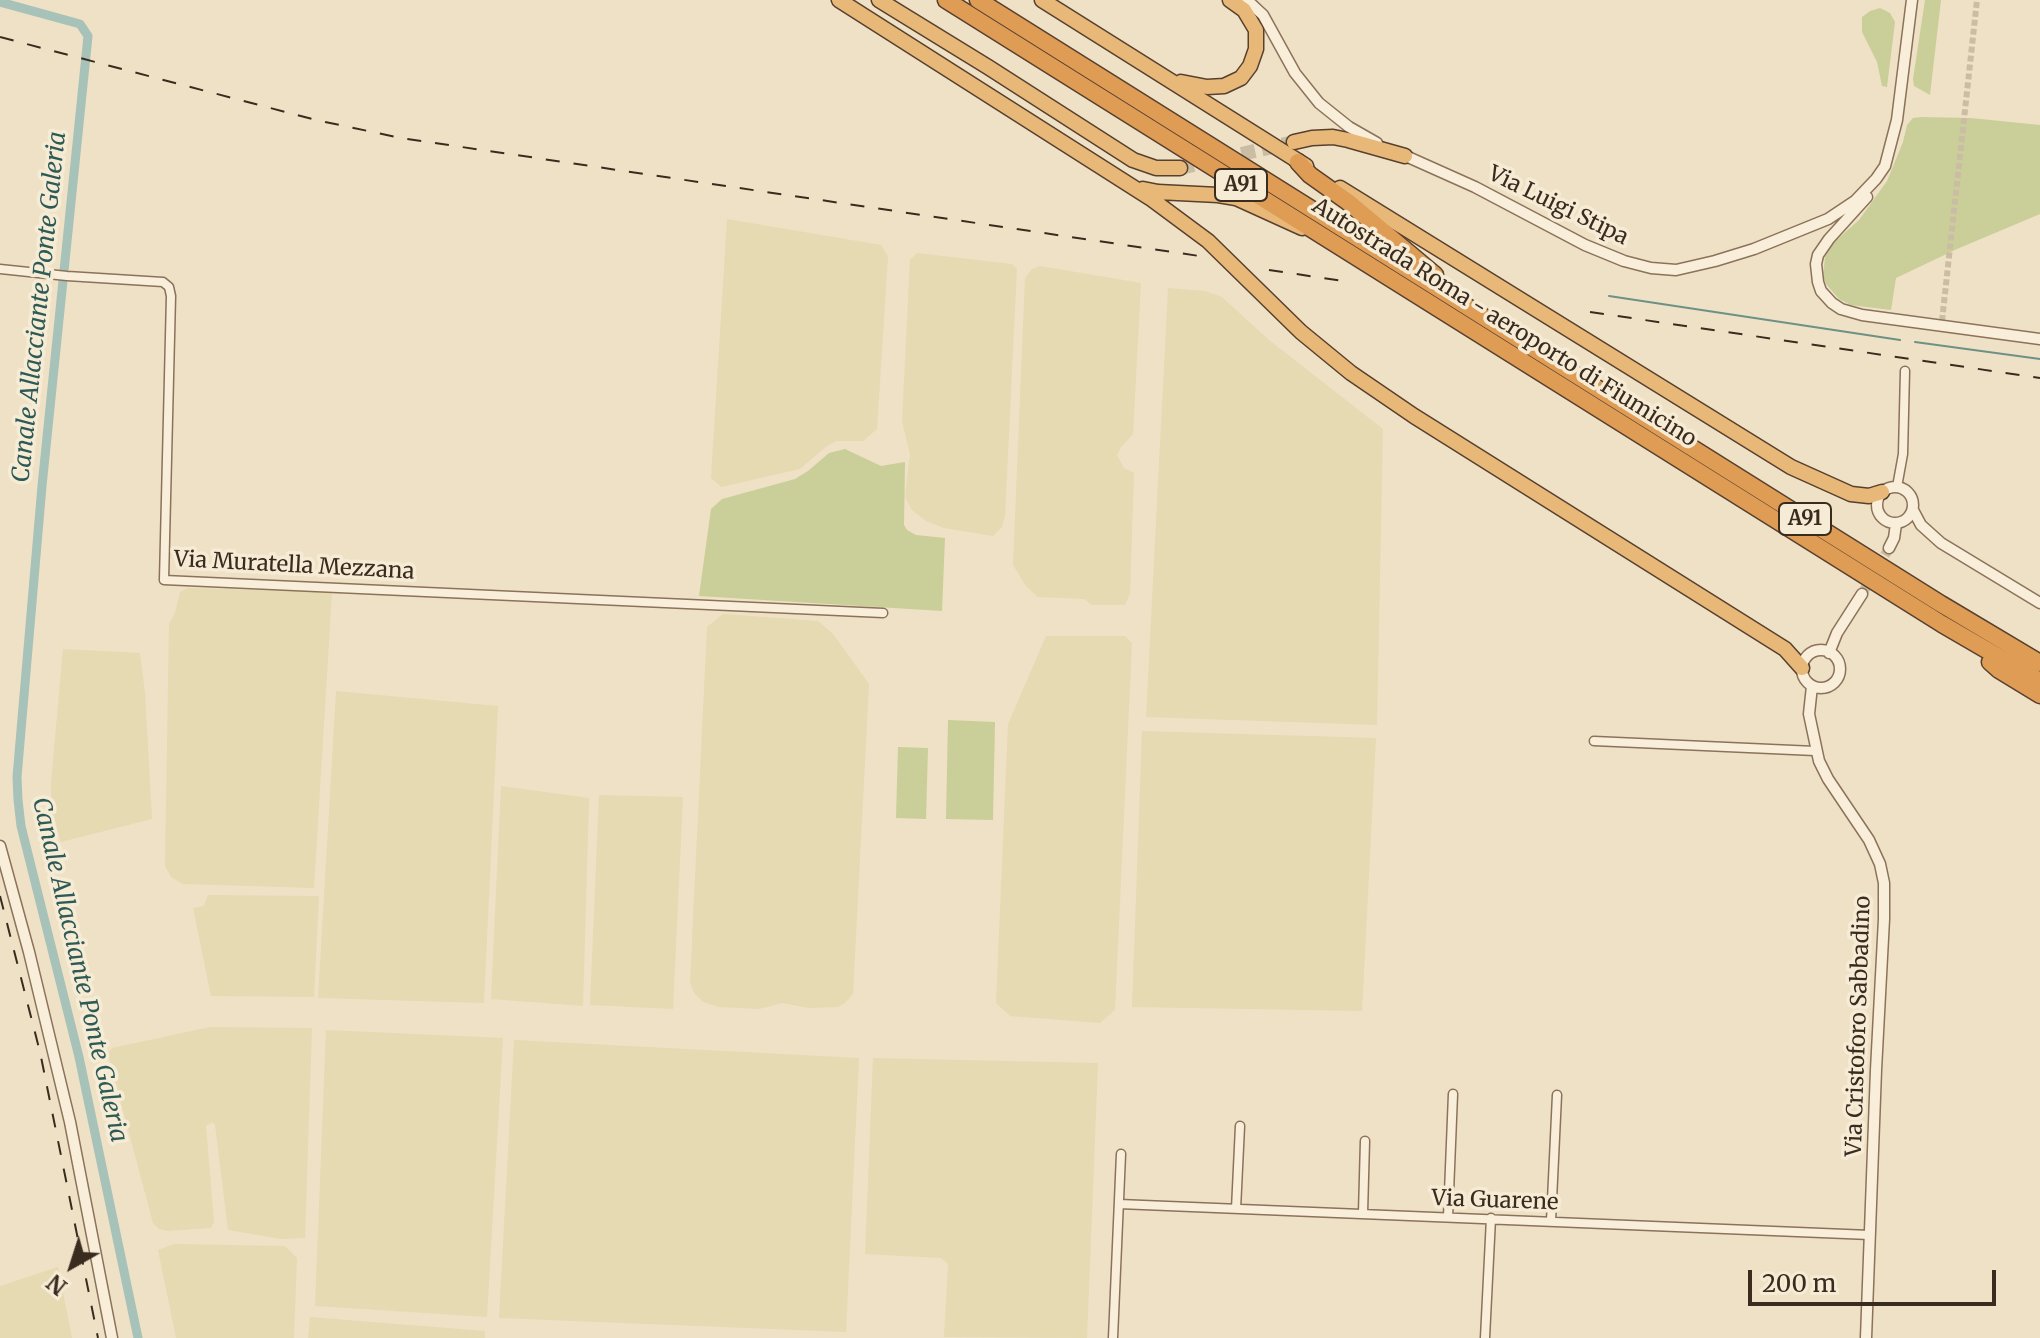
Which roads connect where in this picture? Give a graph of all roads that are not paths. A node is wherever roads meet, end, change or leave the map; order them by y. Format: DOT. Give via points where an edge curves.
graph roads {
  1 [pos="839,0"];
  2 [pos="879,0"];
  3 [pos="946,0"];
  4 [pos="978,0"];
  5 [pos="1042,0"];
  6 [pos="1230,0"];
  7 [pos="1247,0"];
  8 [pos="1912,0"];
  9 [pos="1156,72"];
  10 [pos="1294,142"];
  11 [pos="1405,156"];
  12 [pos="1298,162"];
  13 [pos="1885,166"];
  14 [pos="1180,168"];
  15 [pos="1131,184"];
  16 [pos="1317,232"];
  17 [pos="0,269"];
  18 [pos="2040,339"];
  19 [pos="1539,352"];
  20 [pos="1905,371"];
  21 [pos="1889,490"];
  22 [pos="1913,510"];
  23 [pos="1896,524"];
  24 [pos="1889,548"];
  25 [pos="1862,594"];
  26 [pos="2040,603"];
  27 [pos="883,613"];
  28 [pos="1942,624"];
  29 [pos="2017,650"];
  30 [pos="1829,653"];
  31 [pos="2040,653"];
  32 [pos="2040,663"];
  33 [pos="1802,668"];
  34 [pos="2040,681"];
  35 [pos="1812,686"];
  36 [pos="2040,695"];
  37 [pos="1594,741"];
  38 [pos="1815,751"];
  39 [pos="0,846"];
  40 [pos="1453,1094"];
  41 [pos="1557,1095"];
  42 [pos="1240,1126"];
  43 [pos="1365,1141"];
  44 [pos="1121,1154"];
  45 [pos="1119,1204"];
  46 [pos="1236,1209"];
  47 [pos="1363,1213"];
  48 [pos="1448,1217"];
  49 [pos="1491,1218"];
  50 [pos="1551,1221"];
  51 [pos="1870,1235"];
  52 [pos="112,1338"];
  53 [pos="1113,1338"];
  54 [pos="1485,1338"];
  55 [pos="1866,1338"];
  1 -- 15 [label="highway"];
  2 -- 14 [label="highway" via="1133,160"];
  3 -- 16 [label="highway, Autostrada Roma - aeroporto di Fiumicino / A91"];
  4 -- 19 [label="highway, Autostrada Roma - aeroporto di Fiumicino / A91"];
  5 -- 9 [label="highway"];
  6 -- 9 [label="highway" via="1249,15 1257,36 1254,60 1241,78 1207,87"];
  7 -- 11 [label="street, Via Luigi Stipa" via="1263,15 1295,73 1319,103 1349,127"];
  8 -- 13 [label="street, Via Luigi Stipa" via="1897,120"];
  9 -- 12 [label="highway"];
  10 -- 11 [label="highway" via="1333,137"];
  11 -- 13 [label="street, Via Luigi Stipa" via="1599,252 1668,270 1754,249 1828,219 1871,186"];
  12 -- 19 [label="highway" via="1413,259"];
  12 -- 21 [label="highway" via="1768,454 1851,494"];
  13 -- 18 [label="street" via="1872,191 1818,255 1816,276 1824,295 1841,309 1862,315"];
  15 -- 16 [label="highway" via="1158,192 1236,198"];
  15 -- 33 [label="highway" via="1208,241 1292,324 1351,373 1785,649"];
  16 -- 28 [label="highway, Autostrada Roma - aeroporto di Fiumicino / A91"];
  17 -- 27 [label="street, Via Muratella Mezzana" via="163,282 169,287 164,580"];
  19 -- 29 [label="highway, Autostrada Roma - aeroporto di Fiumicino / A91"];
  20 -- 21 [label="street" via="1903,454"];
  21 -- 22 [label="street" via="1903,488 1912,497"];
  21 -- 23 [label="street" via="1878,497 1877,510"];
  22 -- 23 [label="street"];
  22 -- 26 [label="street" via="1941,543"];
  23 -- 24 [label="street"];
  25 -- 30 [label="street"];
  28 -- 34 [label="highway, Autostrada Roma - aeroporto di Fiumicino / A91"];
  28 -- 36 [label="highway"];
  29 -- 31 [label="highway"];
  29 -- 32 [label="highway, Autostrada Roma - aeroporto di Fiumicino / A91"];
  30 -- 33 [label="street" via="1811,653"];
  30 -- 35 [label="street" via="1839,666 1838,678 1829,686"];
  33 -- 35 [label="street"];
  35 -- 38 [label="street, Via Cristoforo Sabbadino" via="1809,714"];
  37 -- 38 [label="street"];
  38 -- 51 [label="street, Via Cristoforo Sabbadino" via="1875,851 1884,883"];
  39 -- 52 [label="street" via="70,1122"];
  40 -- 48 [label="street"];
  41 -- 50 [label="street"];
  42 -- 46 [label="street"];
  43 -- 47 [label="street"];
  44 -- 45 [label="street"];
  45 -- 46 [label="street, Via Guarene"];
  45 -- 53 [label="street"];
  46 -- 47 [label="street, Via Guarene"];
  47 -- 48 [label="street, Via Guarene"];
  48 -- 49 [label="street, Via Guarene"];
  49 -- 50 [label="street, Via Guarene"];
  49 -- 54 [label="street"];
  50 -- 51 [label="street, Via Guarene"];
  51 -- 55 [label="street, Via Cristoforo Sabbadino"];
}
